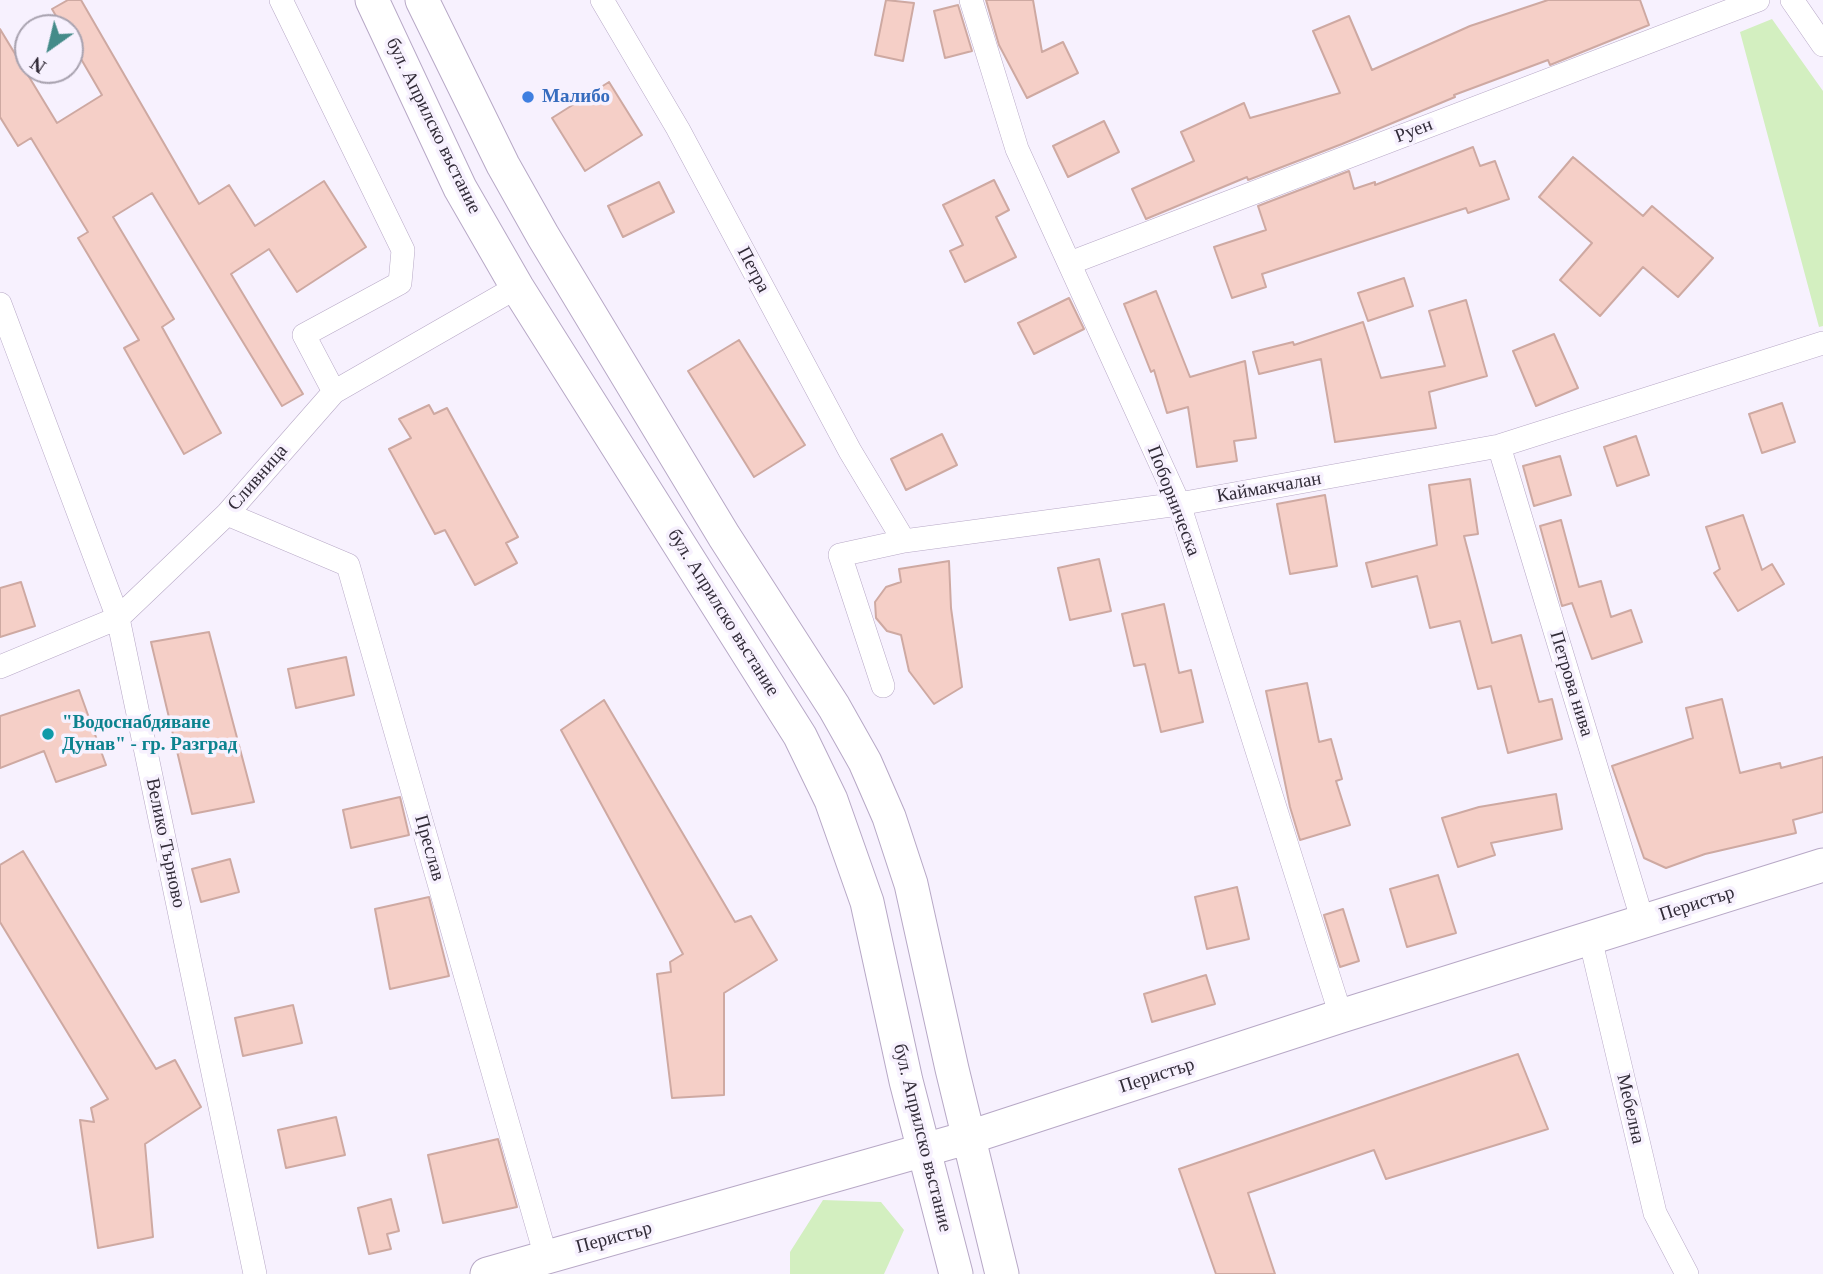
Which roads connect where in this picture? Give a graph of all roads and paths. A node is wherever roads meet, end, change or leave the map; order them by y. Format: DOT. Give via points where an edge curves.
graph roads {
  1 [pos="281,0"];
  2 [pos="372,0"];
  3 [pos="422,0"];
  4 [pos="602,0"];
  5 [pos="971,0"];
  6 [pos="1758,0"];
  7 [pos="1792,0"];
  8 [pos="1823,45"];
  9 [pos="1070,262"];
  10 [pos="517,287"];
  11 [pos="0,304"];
  12 [pos="1823,343"];
  13 [pos="334,392"];
  14 [pos="1499,446"];
  15 [pos="1179,504"];
  16 [pos="228,514"];
  17 [pos="904,541"];
  18 [pos="118,618"];
  19 [pos="0,667"];
  20 [pos="883,686"];
  21 [pos="1823,865"];
  22 [pos="1643,922"];
  23 [pos="1590,938"];
  24 [pos="1341,1016"];
  25 [pos="970,1138"];
  26 [pos="923,1149"];
  27 [pos="546,1257"];
  28 [pos="255,1274"];
  29 [pos="487,1274"];
  30 [pos="956,1274"];
  31 [pos="1002,1274"];
  32 [pos="1687,1274"];
  1 -- 13 [label="street" via="403,250 400,283 304,335"];
  2 -- 10 [label="street, бул. Априлско въстание" via="460,188"];
  3 -- 25 [label="street" via="542,236 724,536 834,706 864,762 889,817 911,884"];
  4 -- 17 [label="street, Петра"];
  5 -- 9 [label="street, Поборническа" via="1017,149"];
  6 -- 9 [label="street, Руен"];
  7 -- 8 [label="street"];
  9 -- 15 [label="street, Поборническа"];
  10 -- 13 [label="street, Сливница"];
  10 -- 26 [label="street, бул. Априлско въстание" via="800,736 831,800 867,902"];
  11 -- 18 [label="street, Велико Търново"];
  12 -- 14 [label="street, Каймакчалан"];
  13 -- 16 [label="street, Сливница"];
  14 -- 15 [label="street, Каймакчалан"];
  14 -- 22 [label="street, Петрова нива"];
  15 -- 17 [label="street, Каймакчалан"];
  15 -- 24 [label="street, Поборническа"];
  16 -- 18 [label="street, Сливница"];
  16 -- 27 [label="street, Преслав" via="348,565"];
  17 -- 20 [label="street, Каймакчалан" via="840,555"];
  18 -- 19 [label="street, Сливница"];
  18 -- 28 [label="street, Велико Търново"];
  21 -- 22 [label="street, Перистър"];
  22 -- 23 [label="street, Перистър"];
  23 -- 24 [label="street, Перистър"];
  23 -- 32 [label="street, Мебелна" via="1655,1213"];
  24 -- 25 [label="street, Перистър"];
  25 -- 26 [label="street, Перистър"];
  25 -- 31 [label="street"];
  26 -- 27 [label="street, Перистър"];
  26 -- 30 [label="street, бул. Априлско въстание"];
  27 -- 29 [label="street, Перистър"];
}
